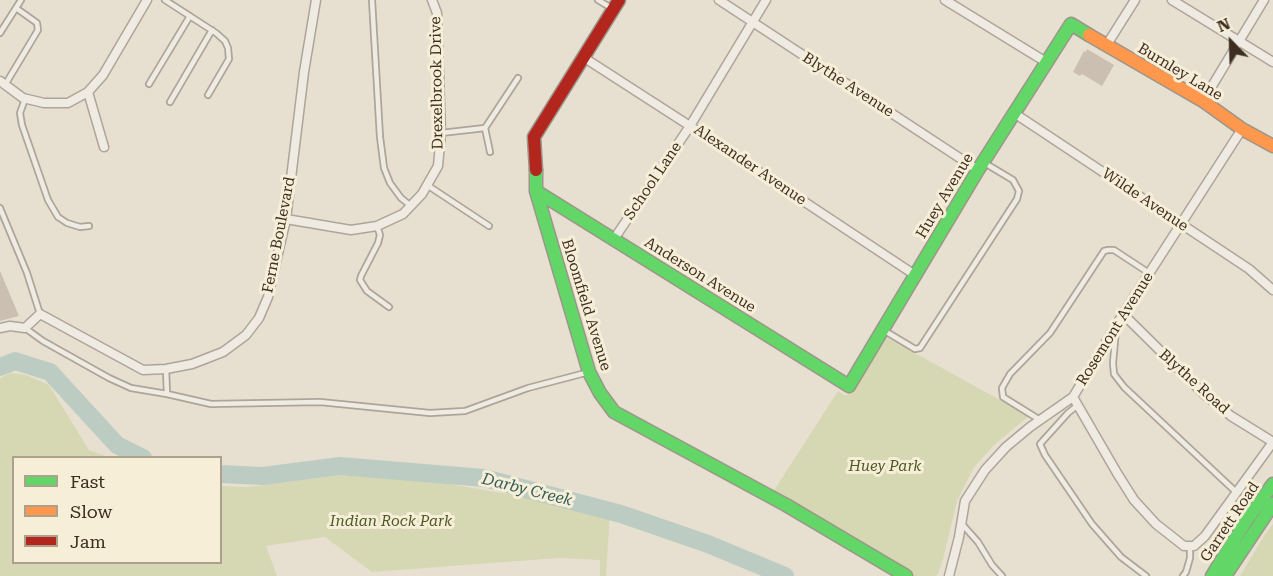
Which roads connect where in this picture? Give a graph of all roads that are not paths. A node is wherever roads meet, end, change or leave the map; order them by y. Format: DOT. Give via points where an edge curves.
graph roads {
  1 [pos="21,0"];
  2 [pos="147,0"];
  3 [pos="165,0"];
  4 [pos="316,0"];
  5 [pos="372,0"];
  6 [pos="432,0"];
  7 [pos="598,0"];
  8 [pos="719,0"];
  9 [pos="766,0"];
  10 [pos="945,0"];
  11 [pos="1135,0"];
  12 [pos="1172,0"];
  13 [pos="1264,0"];
  14 [pos="616,5"];
  15 [pos="16,8"];
  16 [pos="190,16"];
  17 [pos="752,22"];
  18 [pos="1071,24"];
  19 [pos="212,30"];
  20 [pos="0,33"];
  21 [pos="1239,40"];
  22 [pos="1106,46"];
  23 [pos="583,57"];
  24 [pos="1046,62"];
  25 [pos="1273,62"];
  26 [pos="518,78"];
  27 [pos="3,83"];
  28 [pos="149,84"];
  29 [pos="88,92"];
  30 [pos="208,95"];
  31 [pos="25,99"];
  32 [pos="1203,101"];
  33 [pos="170,102"];
  34 [pos="1014,113"];
  35 [pos="690,126"];
  36 [pos="484,128"];
  37 [pos="1242,129"];
  38 [pos="441,133"];
  39 [pos="1273,146"];
  40 [pos="104,147"];
  41 [pos="490,152"];
  42 [pos="980,166"];
  43 [pos="427,185"];
  44 [pos="536,191"];
  45 [pos="411,206"];
  46 [pos="0,208"];
  47 [pos="286,219"];
  48 [pos="1181,224"];
  49 [pos="90,226"];
  50 [pos="377,226"];
  51 [pos="489,226"];
  52 [pos="614,239"];
  53 [pos="1149,273"];
  54 [pos="915,275"];
  55 [pos="1273,290"];
  56 [pos="390,307"];
  57 [pos="40,314"];
  58 [pos="1123,314"];
  59 [pos="1117,325"];
  60 [pos="0,328"];
  61 [pos="25,328"];
  62 [pos="883,329"];
  63 [pos="166,369"];
  64 [pos="589,372"];
  65 [pos="849,386"];
  66 [pos="167,394"];
  67 [pos="1075,401"];
  68 [pos="1040,420"];
  69 [pos="1273,442"];
  70 [pos="1273,484"];
  71 [pos="1236,492"];
  72 [pos="1273,504"];
  73 [pos="962,523"];
  74 [pos="1190,546"];
  75 [pos="906,576"];
  76 [pos="949,576"];
  77 [pos="1002,576"];
  78 [pos="1146,576"];
  79 [pos="1183,576"];
  80 [pos="1212,576"];
  81 [pos="1225,576"];
  1 -- 15 [label="lane"];
  2 -- 29 [label="street" via="103,75"];
  3 -- 16 [label="lane"];
  4 -- 47 [label="street, Ferne Boulevard"];
  5 -- 45 [label="lane" via="384,168 390,183"];
  6 -- 38 [label="street, Drexelbrook Drive" via="437,13"];
  7 -- 14 [label="lane"];
  8 -- 17 [label="street, Blythe Avenue"];
  9 -- 17 [label="street, School Lane"];
  10 -- 24 [label="street"];
  11 -- 22 [label="street"];
  12 -- 21 [label="street"];
  13 -- 21 [label="street"];
  14 -- 23 [label="street, Bloomfield Avenue"];
  15 -- 20 [label="lane"];
  15 -- 27 [label="lane" via="37,23 38,30"];
  16 -- 19 [label="lane"];
  16 -- 28 [label="lane"];
  17 -- 35 [label="street, School Lane"];
  17 -- 42 [label="street, Blythe Avenue"];
  18 -- 22 [label="street, Burnley Lane"];
  18 -- 24 [label="street, Huey Avenue"];
  19 -- 30 [label="lane" via="225,41 229,59"];
  19 -- 33 [label="lane"];
  21 -- 25 [label="street"];
  21 -- 32 [label="street"];
  22 -- 32 [label="street, Burnley Lane"];
  23 -- 35 [label="street, Alexander Avenue"];
  23 -- 44 [label="street, Bloomfield Avenue" via="534,137"];
  24 -- 34 [label="street, Huey Avenue"];
  26 -- 36 [label="lane"];
  27 -- 31 [label="street"];
  29 -- 31 [label="street" via="68,104"];
  29 -- 40 [label="street"];
  31 -- 49 [label="lane" via="20,113 22,125 48,200 58,218 80,227"];
  32 -- 37 [label="street, Burnley Lane"];
  34 -- 42 [label="street, Huey Avenue"];
  34 -- 48 [label="street, Wilde Avenue"];
  35 -- 52 [label="street, School Lane"];
  35 -- 54 [label="street, Alexander Avenue"];
  36 -- 38 [label="lane"];
  36 -- 41 [label="lane"];
  37 -- 39 [label="street, Burnley Lane"];
  37 -- 48 [label="street, Rosemont Avenue"];
  38 -- 43 [label="street, Drexelbrook Drive" via="438,166"];
  42 -- 54 [label="street, Huey Avenue"];
  42 -- 62 [label="lane" via="1013,180 1019,191 1017,199 920,348 915,350"];
  43 -- 45 [label="street, Drexelbrook Drive"];
  43 -- 51 [label="lane"];
  44 -- 52 [label="street, Anderson Avenue"];
  44 -- 64 [label="street, Bloomfield Avenue"];
  45 -- 50 [label="street, Drexelbrook Drive"];
  46 -- 57 [label="lane"];
  47 -- 50 [label="street, Drexelbrook Drive" via="351,230"];
  47 -- 63 [label="street, Ferne Boulevard" via="268,297 246,335 223,352"];
  48 -- 53 [label="street, Rosemont Avenue"];
  48 -- 55 [label="street, Wilde Avenue" via="1249,269"];
  50 -- 56 [label="lane" via="378,243 360,280 367,291"];
  52 -- 65 [label="street, Anderson Avenue"];
  53 -- 58 [label="street, Rosemont Avenue"];
  53 -- 68 [label="lane" via="1114,250 1104,251 1050,333 1010,374 1002,388 1003,397"];
  54 -- 62 [label="street, Huey Avenue"];
  57 -- 61 [label="street"];
  57 -- 63 [label="street, Ferne Boulevard" via="143,369"];
  58 -- 59 [label="street, Rosemont Avenue"];
  58 -- 69 [label="street, Blythe Road" via="1214,402"];
  59 -- 67 [label="street, Rosemont Avenue"];
  59 -- 71 [label="lane" via="1114,374"];
  60 -- 61 [label="street"];
  61 -- 66 [label="lane" via="108,378 131,388"];
  62 -- 65 [label="street, Huey Avenue"];
  63 -- 66 [label="lane"];
  64 -- 66 [label="lane" via="528,388 465,411 430,413 320,402 212,404"];
  64 -- 75 [label="street, Bloomfield Avenue" via="614,412 786,505"];
  67 -- 68 [label="street, Rosemont Avenue"];
  67 -- 74 [label="street" via="1134,500 1156,524 1184,546"];
  67 -- 78 [label="lane" via="1040,444 1092,524 1121,557"];
  68 -- 73 [label="street, Rosemont Avenue" via="985,470 965,501"];
  69 -- 71 [label="street"];
  70 -- 80 [label="street, Garrett Road"];
  71 -- 74 [label="street" via="1206,536"];
  72 -- 81 [label="street, Garrett Road"];
  73 -- 76 [label="street, Rosemont Avenue"];
  73 -- 77 [label="lane"];
  74 -- 79 [label="lane"];
}
